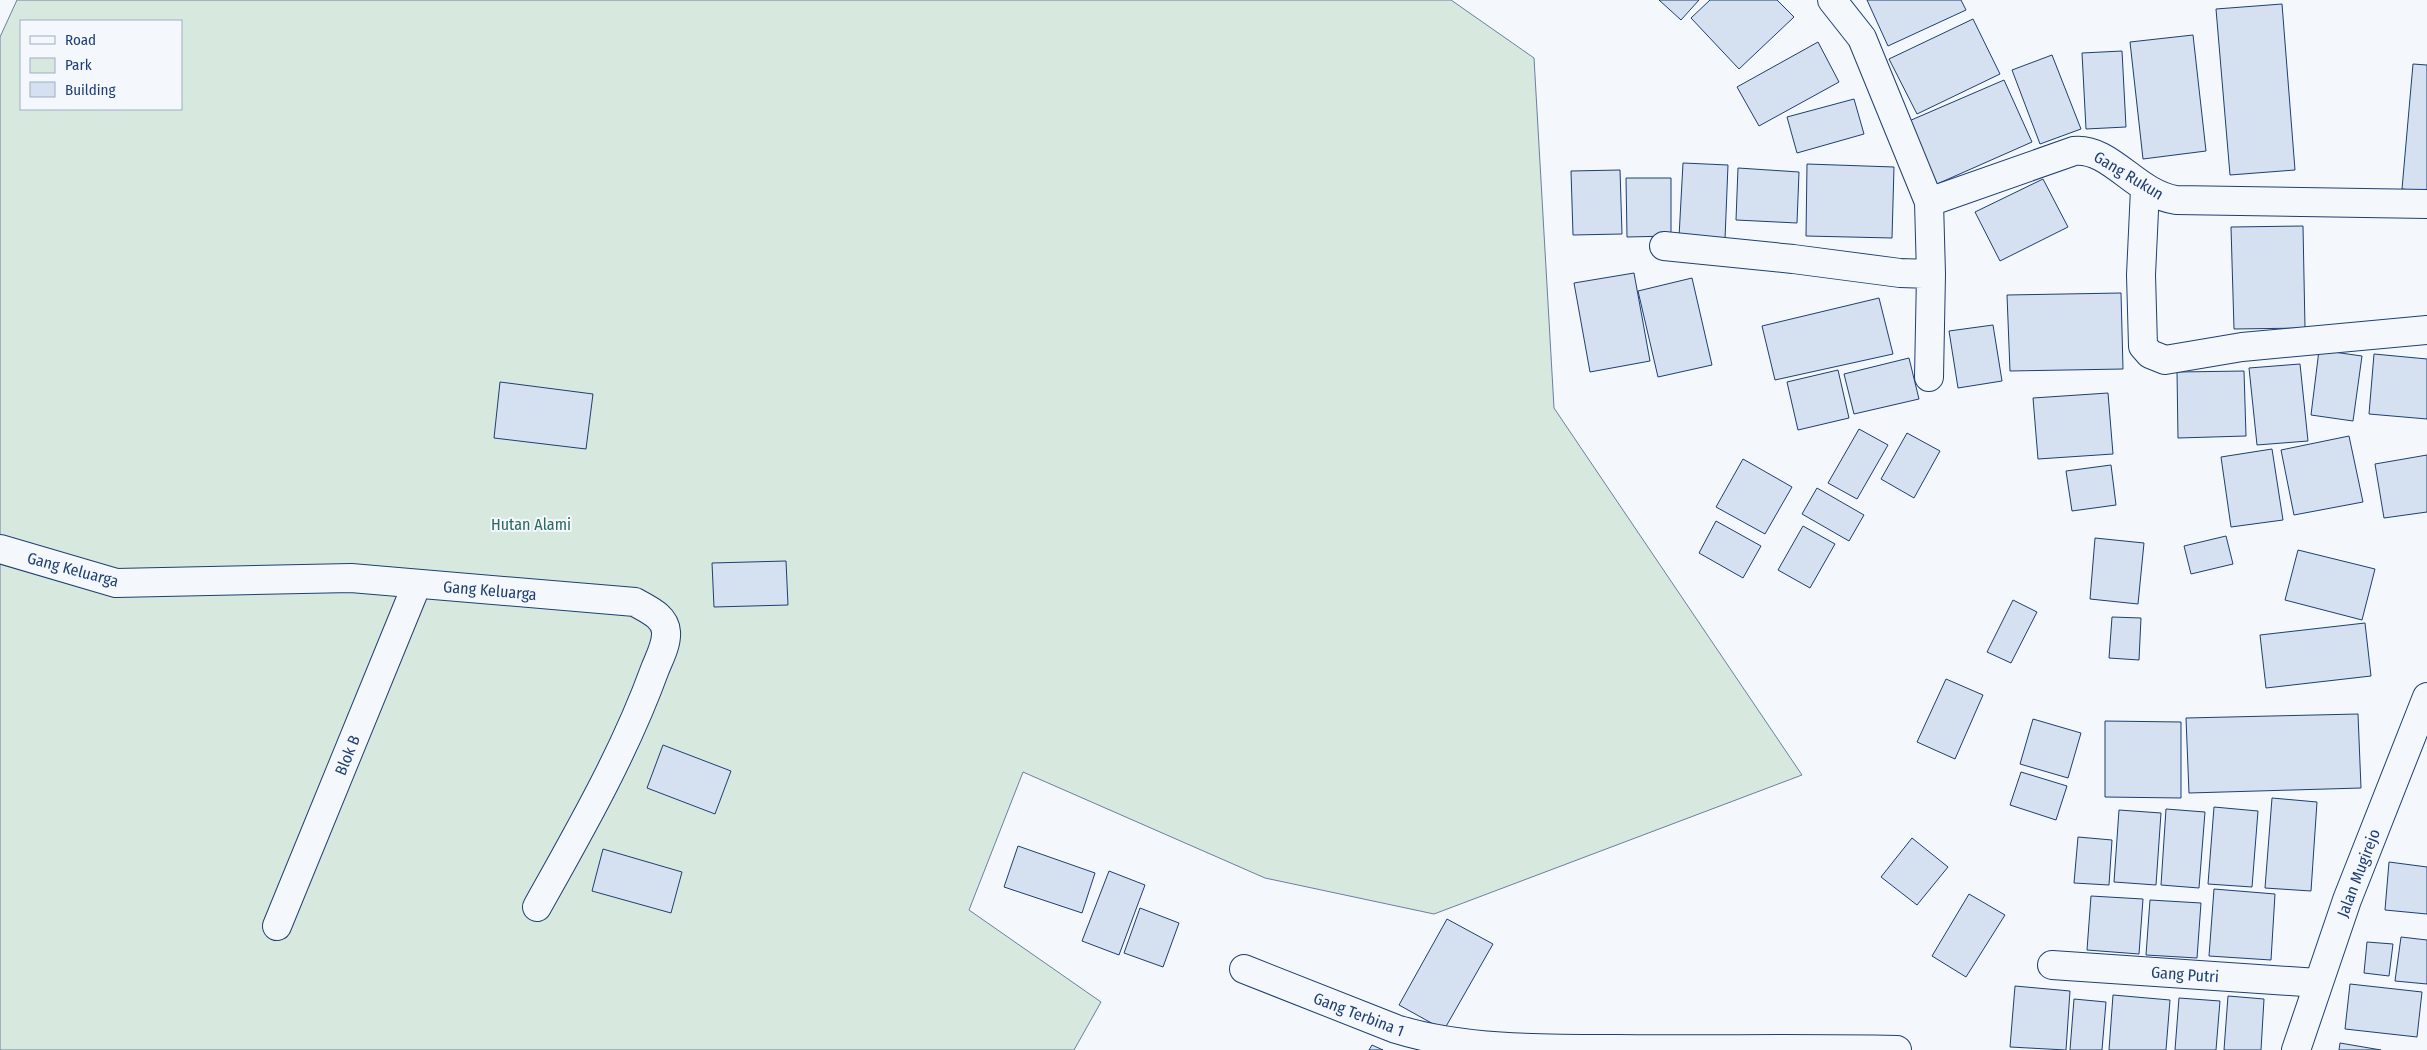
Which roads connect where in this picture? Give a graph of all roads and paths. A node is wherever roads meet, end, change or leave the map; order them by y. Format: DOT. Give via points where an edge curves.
graph roads {
  1 [pos="1832,0"];
  2 [pos="2145,189"];
  3 [pos="1929,202"];
  4 [pos="2427,204"];
  5 [pos="1664,246"];
  6 [pos="1931,274"];
  7 [pos="2427,330"];
  8 [pos="1929,377"];
  9 [pos="0,549"];
  10 [pos="417,584"];
  11 [pos="2427,697"];
  12 [pos="537,907"];
  13 [pos="277,926"];
  14 [pos="2052,965"];
  15 [pos="1244,969"];
  16 [pos="2318,983"];
  17 [pos="1897,1050"];
  18 [pos="2296,1050"];
  1 -- 3 [label="street" via="1862,38"];
  2 -- 3 [label="street, Gang Rukun" via="2099,154 2086,150"];
  2 -- 4 [label="street, Gang Rukun" via="2162,198 2176,200"];
  2 -- 7 [label="street" via="2141,275 2143,346 2156,358 2165,360 2242,347"];
  3 -- 6 [label="street"];
  5 -- 6 [label="street"];
  6 -- 8 [label="street"];
  9 -- 10 [label="street, Gang Keluarga" via="116,583 350,578"];
  10 -- 12 [label="street, Gang Keluarga" via="635,602 658,615 666,632 645,697 583,824"];
  10 -- 13 [label="street, Blok B"];
  11 -- 16 [label="street, Jalan Mugirejo"];
  14 -- 16 [label="street, Gang Putri"];
  15 -- 17 [label="street, Gang Terbina 1" via="1396,1029 1454,1042 1548,1049"];
  16 -- 18 [label="street, Jalan Mugirejo"];
}
